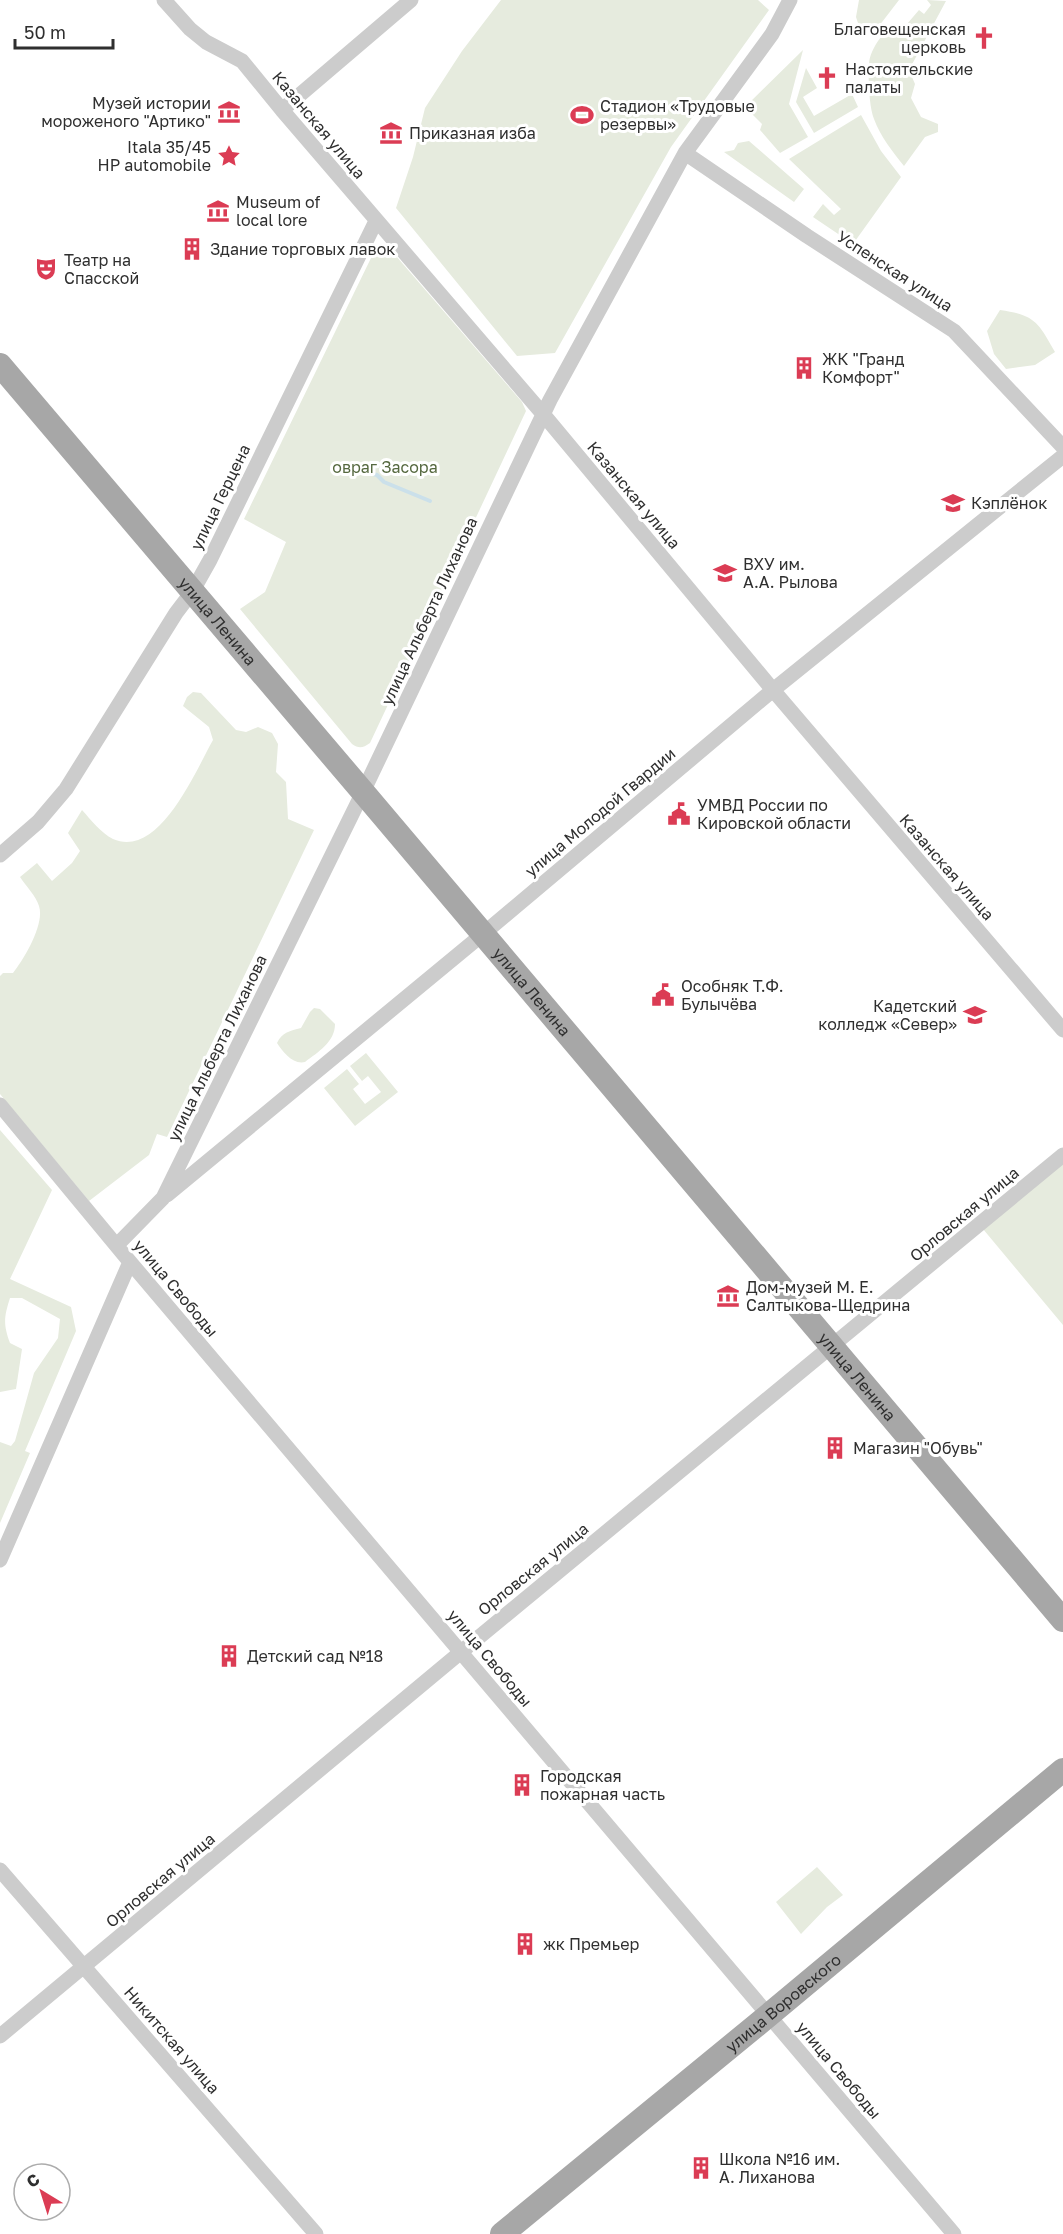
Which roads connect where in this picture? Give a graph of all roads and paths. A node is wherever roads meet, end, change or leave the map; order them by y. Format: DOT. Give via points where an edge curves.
graph roads {
  1 [pos="164,0"];
  2 [pos="411,0"];
  3 [pos="790,0"];
  4 [pos="282,110"];
  5 [pos="686,153"];
  6 [pos="376,221"];
  7 [pos="0,365"];
  8 [pos="543,414"];
  9 [pos="1063,447"];
  10 [pos="1063,456"];
  11 [pos="192,592"];
  12 [pos="772,690"];
  13 [pos="363,792"];
  14 [pos="0,855"];
  15 [pos="483,934"];
  16 [pos="1063,1030"];
  17 [pos="0,1105"];
  18 [pos="1063,1155"];
  19 [pos="163,1198"];
  20 [pos="117,1245"];
  21 [pos="130,1262"];
  22 [pos="832,1346"];
  23 [pos="0,1560"];
  24 [pos="1063,1620"];
  25 [pos="461,1652"];
  26 [pos="1063,1770"];
  27 [pos="0,1870"];
  28 [pos="84,1967"];
  29 [pos="769,2015"];
  30 [pos="0,2036"];
  31 [pos="316,2234"];
  32 [pos="502,2234"];
  33 [pos="954,2234"];
  1 -- 4 [label="street, Казанская улица" via="206,42 242,61"];
  2 -- 4 [label="street"];
  3 -- 5 [label="street, улица Альберта Лиханова" via="772,34"];
  4 -- 6 [label="street, Казанская улица"];
  5 -- 8 [label="street, улица Альберта Лиханова"];
  5 -- 9 [label="street, Успенская улица" via="954,331"];
  6 -- 8 [label="street, Казанская улица"];
  6 -- 11 [label="street, улица Герцена"];
  7 -- 11 [label="main road, улица Ленина"];
  8 -- 12 [label="street, Казанская улица"];
  8 -- 13 [label="street, улица Альберта Лиханова"];
  10 -- 12 [label="street, улица Молодой Гвардии"];
  11 -- 13 [label="main road, улица Ленина"];
  11 -- 14 [label="street, улица Герцена" via="66,789 38,822"];
  12 -- 15 [label="street, улица Молодой Гвардии"];
  12 -- 16 [label="street, Казанская улица"];
  13 -- 15 [label="main road, улица Ленина"];
  13 -- 19 [label="street, улица Альберта Лиханова"];
  15 -- 19 [label="street, улица Молодой Гвардии"];
  15 -- 22 [label="main road, улица Ленина"];
  17 -- 20 [label="street, улица Свободы"];
  18 -- 22 [label="street, Орловская улица"];
  19 -- 20 [label="street, улица Альберта Лиханова"];
  20 -- 21 [label="street, улица Свободы"];
  21 -- 23 [label="street"];
  21 -- 25 [label="street, улица Свободы"];
  22 -- 24 [label="main road, улица Ленина"];
  22 -- 25 [label="street, Орловская улица"];
  25 -- 28 [label="street, Орловская улица"];
  25 -- 29 [label="street, улица Свободы"];
  26 -- 29 [label="main road, улица Воровского"];
  27 -- 28 [label="street, Никитская улица"];
  28 -- 30 [label="street, Орловская улица"];
  28 -- 31 [label="street, Никитская улица"];
  29 -- 32 [label="main road, улица Воровского"];
  29 -- 33 [label="street, улица Свободы"];
}
